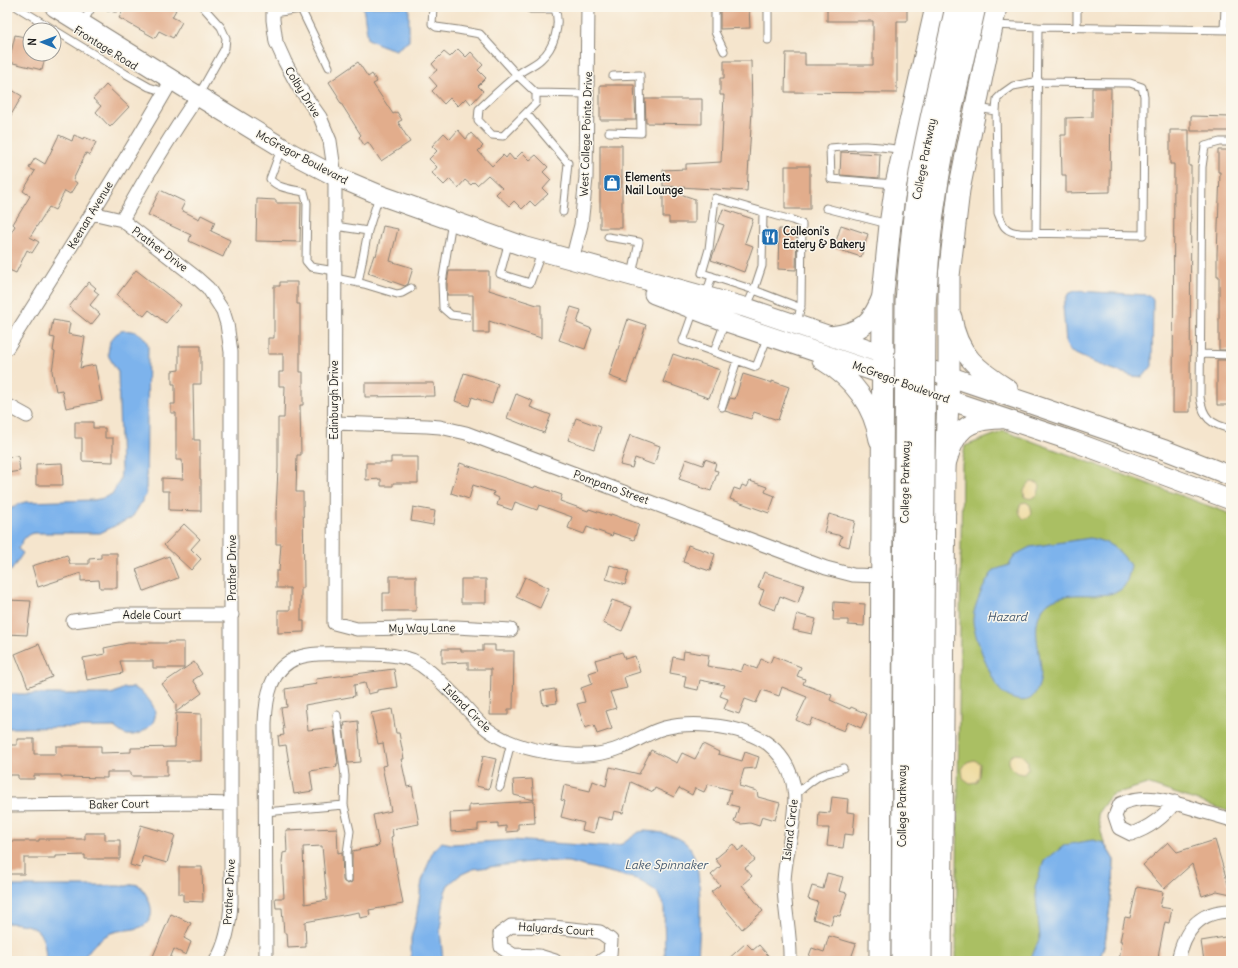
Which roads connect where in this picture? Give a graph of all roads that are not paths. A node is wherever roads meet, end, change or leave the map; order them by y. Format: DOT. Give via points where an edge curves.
graph roads {
  1 [pos="16,7"];
  2 [pos="55,7"];
  3 [pos="92,7"];
  4 [pos="110,7"];
  5 [pos="116,7"];
  6 [pos="203,7"];
  7 [pos="433,7"];
  8 [pos="526,7"];
  9 [pos="588,7"];
  10 [pos="715,7"];
  11 [pos="768,7"];
  12 [pos="936,7"];
  13 [pos="956,7"];
  14 [pos="975,7"];
  15 [pos="1077,7"];
  16 [pos="1224,7"];
  17 [pos="301,8"];
  18 [pos="273,10"];
  19 [pos="994,16"];
  20 [pos="82,24"];
  21 [pos="1038,28"];
  22 [pos="1077,28"];
  23 [pos="1228,30"];
  24 [pos="768,40"];
  25 [pos="724,51"];
  26 [pos="328,67"];
  27 [pos="517,75"];
  28 [pos="612,76"];
  29 [pos="1037,82"];
  30 [pos="168,86"];
  31 [pos="536,93"];
  32 [pos="586,94"];
  33 [pos="198,96"];
  34 [pos="975,108"];
  35 [pos="996,111"];
  36 [pos="526,112"];
  37 [pos="609,132"];
  38 [pos="1231,142"];
  39 [pos="281,147"];
  40 [pos="903,150"];
  41 [pos="335,176"];
  42 [pos="896,184"];
  43 [pos="380,195"];
  44 [pos="826,208"];
  45 [pos="563,212"];
  46 [pos="763,212"];
  47 [pos="92,213"];
  48 [pos="122,220"];
  49 [pos="452,221"];
  50 [pos="890,225"];
  51 [pos="335,226"];
  52 [pos="368,232"];
  53 [pos="1036,234"];
  54 [pos="608,237"];
  55 [pos="509,241"];
  56 [pos="542,251"];
  57 [pos="572,260"];
  58 [pos="335,275"];
  59 [pos="712,276"];
  60 [pos="632,277"];
  61 [pos="358,283"];
  62 [pos="884,285"];
  63 [pos="411,288"];
  64 [pos="754,290"];
  65 [pos="948,296"];
  66 [pos="700,303"];
  67 [pos="746,308"];
  68 [pos="799,316"];
  69 [pos="467,317"];
  70 [pos="726,321"];
  71 [pos="768,336"];
  72 [pos="830,336"];
  73 [pos="801,347"];
  74 [pos="7,348"];
  75 [pos="714,352"];
  76 [pos="882,354"];
  77 [pos="1200,354"];
  78 [pos="1231,354"];
  79 [pos="737,360"];
  80 [pos="912,376"];
  81 [pos="949,377"];
  82 [pos="949,400"];
  83 [pos="1031,404"];
  84 [pos="7,405"];
  85 [pos="722,407"];
  86 [pos="26,416"];
  87 [pos="1006,419"];
  88 [pos="334,423"];
  89 [pos="1231,429"];
  90 [pos="882,434"];
  91 [pos="946,443"];
  92 [pos="883,468"];
  93 [pos="945,470"];
  94 [pos="1231,476"];
  95 [pos="1231,500"];
  96 [pos="882,576"];
  97 [pos="232,615"];
  98 [pos="73,621"];
  99 [pos="334,623"];
  100 [pos="511,630"];
  101 [pos="337,715"];
  102 [pos="881,726"];
  103 [pos="942,728"];
  104 [pos="511,742"];
  105 [pos="898,754"];
  106 [pos="926,755"];
  107 [pos="843,768"];
  108 [pos="881,779"];
  109 [pos="942,780"];
  110 [pos="500,787"];
  111 [pos="795,795"];
  112 [pos="1175,802"];
  113 [pos="231,804"];
  114 [pos="344,805"];
  115 [pos="7,806"];
  116 [pos="265,812"];
  117 [pos="1231,820"];
  118 [pos="348,879"];
  119 [pos="1231,911"];
  120 [pos="216,961"];
  121 [pos="266,961"];
  122 [pos="555,961"];
  123 [pos="601,961"];
  124 [pos="790,961"];
  125 [pos="880,961"];
  126 [pos="902,961"];
  127 [pos="921,961"];
  128 [pos="941,961"];
  129 [pos="1178,961"];
  1 -- 30 [label="lane, Frontage Road" via="149,87"];
  2 -- 20 [label="main road, McGregor Boulevard"];
  3 -- 20 [label="lane"];
  4 -- 5 [label="lane"];
  6 -- 33 [label="lane" via="221,27 226,38 225,48"];
  7 -- 27 [label="lane" via="432,24 436,27 480,34"];
  8 -- 27 [label="lane" via="555,9 557,29 552,48 541,60"];
  9 -- 32 [label="street, West College Pointe Drive"];
  10 -- 25 [label="lane" via="715,32"];
  11 -- 24 [label="lane"];
  12 -- 40 [label="main road"];
  13 -- 126 [label="main road, College Parkway, bridge" via="922,164 909,255 906,302"];
  14 -- 127 [label="main road, College Parkway, bridge" via="938,178 925,300"];
  15 -- 22 [label="lane"];
  16 -- 23 [label="lane"];
  17 -- 18 [label="lane"];
  17 -- 26 [label="lane"];
  18 -- 41 [label="street, Colby Drive" via="276,42 285,62 320,117 330,141"];
  19 -- 21 [label="lane"];
  19 -- 34 [label="main road"];
  20 -- 30 [label="main road, McGregor Boulevard"];
  21 -- 22 [label="lane"];
  21 -- 29 [label="lane"];
  22 -- 23 [label="lane"];
  27 -- 31 [label="lane"];
  27 -- 36 [label="lane" via="479,109 478,120 492,135 503,136"];
  28 -- 37 [label="lane" via="640,75 641,133"];
  29 -- 35 [label="lane" via="1013,86 1003,93 997,99"];
  29 -- 53 [label="lane"];
  29 -- 53 [label="lane" via="1130,83 1142,87 1144,96 1143,235"];
  30 -- 33 [label="main road, McGregor Boulevard"];
  30 -- 47 [label="street, Keenan Avenue"];
  31 -- 32 [label="lane"];
  31 -- 36 [label="lane" via="536,103"];
  32 -- 57 [label="street, West College Pointe Drive" via="586,178 581,225"];
  33 -- 39 [label="main road, McGregor Boulevard"];
  33 -- 48 [label="street, Prather Drive"];
  34 -- 35 [label="lane"];
  34 -- 65 [label="main road" via="959,190"];
  35 -- 53 [label="lane" via="998,213 1006,230 1012,233"];
  36 -- 45 [label="lane" via="568,163"];
  38 -- 77 [label="lane" via="1205,146 1202,167"];
  39 -- 41 [label="main road, McGregor Boulevard"];
  39 -- 58 [label="lane" via="270,179 282,188 304,192 307,203 306,261 311,268"];
  40 -- 42 [label="main road"];
  40 -- 42 [label="lane" via="858,145 830,148 832,179"];
  41 -- 43 [label="main road, McGregor Boulevard"];
  41 -- 51 [label="street, Edinburgh Drive"];
  42 -- 50 [label="main road"];
  43 -- 49 [label="main road, McGregor Boulevard"];
  43 -- 52 [label="lane"];
  44 -- 50 [label="lane"];
  46 -- 59 [label="lane" via="716,198 709,249 702,273"];
  46 -- 64 [label="lane" via="762,266"];
  46 -- 68 [label="lane" via="802,224"];
  47 -- 48 [label="street, Prather Drive"];
  47 -- 74 [label="street, Keenan Avenue"];
  48 -- 97 [label="street, Prather Drive" via="198,279 215,298 227,324 231,352"];
  49 -- 55 [label="main road, McGregor Boulevard"];
  49 -- 69 [label="lane" via="442,283 443,308 451,315"];
  50 -- 62 [label="main road"];
  51 -- 52 [label="lane"];
  51 -- 58 [label="street, Edinburgh Drive"];
  52 -- 61 [label="lane"];
  54 -- 60 [label="lane" via="639,242"];
  55 -- 56 [label="main road, McGregor Boulevard"];
  55 -- 56 [label="lane" via="500,274 530,283"];
  56 -- 57 [label="main road, McGregor Boulevard"];
  57 -- 60 [label="main road, McGregor Boulevard"];
  57 -- 66 [label="main road, McGregor Boulevard"];
  58 -- 61 [label="lane"];
  58 -- 88 [label="street, Edinburgh Drive"];
  59 -- 64 [label="lane"];
  59 -- 66 [label="lane"];
  60 -- 66 [label="main road, McGregor Boulevard"];
  61 -- 63 [label="lane" via="397,294"];
  62 -- 65 [label="main road" via="890,284 900,293 909,296 922,298 937,292"];
  62 -- 72 [label="main road" via="877,310 859,329"];
  62 -- 76 [label="main road"];
  62 -- 80 [label="main road" via="895,333"];
  64 -- 67 [label="lane"];
  64 -- 68 [label="lane"];
  65 -- 80 [label="main road" via="942,334 929,359"];
  65 -- 81 [label="main road"];
  65 -- 83 [label="main road" via="955,332 964,353 984,373"];
  66 -- 67 [label="main road, McGregor Boulevard"];
  66 -- 70 [label="main road, McGregor Boulevard"];
  66 -- 75 [label="lane" via="683,341"];
  67 -- 68 [label="main road, McGregor Boulevard"];
  68 -- 72 [label="main road, McGregor Boulevard"];
  70 -- 71 [label="main road, McGregor Boulevard"];
  70 -- 75 [label="lane"];
  71 -- 73 [label="main road, McGregor Boulevard"];
  71 -- 79 [label="lane" via="756,367"];
  72 -- 76 [label="main road, McGregor Boulevard"];
  73 -- 80 [label="main road, McGregor Boulevard"];
  73 -- 92 [label="main road" via="839,372 862,396 870,409 878,434"];
  75 -- 79 [label="lane"];
  76 -- 80 [label="main road"];
  77 -- 78 [label="lane"];
  77 -- 89 [label="lane" via="1201,408 1212,423"];
  79 -- 85 [label="lane"];
  80 -- 81 [label="main road"];
  80 -- 82 [label="main road"];
  80 -- 90 [label="main road"];
  80 -- 90 [label="main road" via="892,402"];
  80 -- 91 [label="main road" via="940,416"];
  81 -- 82 [label="main road"];
  81 -- 83 [label="main road, McGregor Boulevard"];
  82 -- 87 [label="main road, McGregor Boulevard"];
  82 -- 91 [label="main road"];
  83 -- 94 [label="main road, McGregor Boulevard" via="1165,450"];
  84 -- 86 [label="street"];
  87 -- 93 [label="main road" via="977,421 970,424 955,440"];
  87 -- 95 [label="main road, McGregor Boulevard"];
  88 -- 96 [label="street, Pompano Street" via="427,426 466,433 826,568 853,575"];
  88 -- 99 [label="street, Edinburgh Drive"];
  90 -- 92 [label="main road"];
  91 -- 93 [label="main road"];
  92 -- 93 [label="main road" via="890,456 900,448 913,445 926,449"];
  92 -- 96 [label="main road"];
  93 -- 103 [label="main road"];
  96 -- 102 [label="main road"];
  97 -- 98 [label="street, Adele Court" via="119,615"];
  97 -- 113 [label="street, Prather Drive"];
  99 -- 100 [label="street, My Way Lane" via="357,629 456,627"];
  101 -- 114 [label="lane" via="345,776"];
  102 -- 105 [label="main road" via="886,741"];
  102 -- 108 [label="main road"];
  103 -- 106 [label="main road" via="938,740"];
  103 -- 109 [label="main road"];
  104 -- 110 [label="lane"];
  104 -- 111 [label="street, Island Circle" via="545,752 586,755 624,746 659,729 672,726 701,725 728,728 753,735 775,750 791,773"];
  104 -- 116 [label="street, Island Circle" via="492,733 481,724 433,675 411,660 377,654 299,657 287,663 278,672 267,696"];
  105 -- 106 [label="main road"];
  105 -- 108 [label="main road" via="888,765"];
  106 -- 109 [label="main road" via="937,768"];
  107 -- 111 [label="lane" via="814,779"];
  108 -- 125 [label="main road"];
  109 -- 128 [label="main road"];
  111 -- 124 [label="street, Island Circle" via="795,814 784,880"];
  112 -- 117 [label="street"];
  113 -- 115 [label="street, Baker Court"];
  113 -- 120 [label="street, Prather Drive" via="230,915 225,941"];
  114 -- 116 [label="lane"];
  114 -- 118 [label="lane" via="350,831"];
  116 -- 121 [label="street, Island Circle"];
  119 -- 129 [label="street" via="1206,915 1195,923 1186,934"];
  122 -- 123 [label="street, Halyards Court" via="539,956 513,955 501,947 500,934 511,926 600,932 611,940 610,955"];
}
